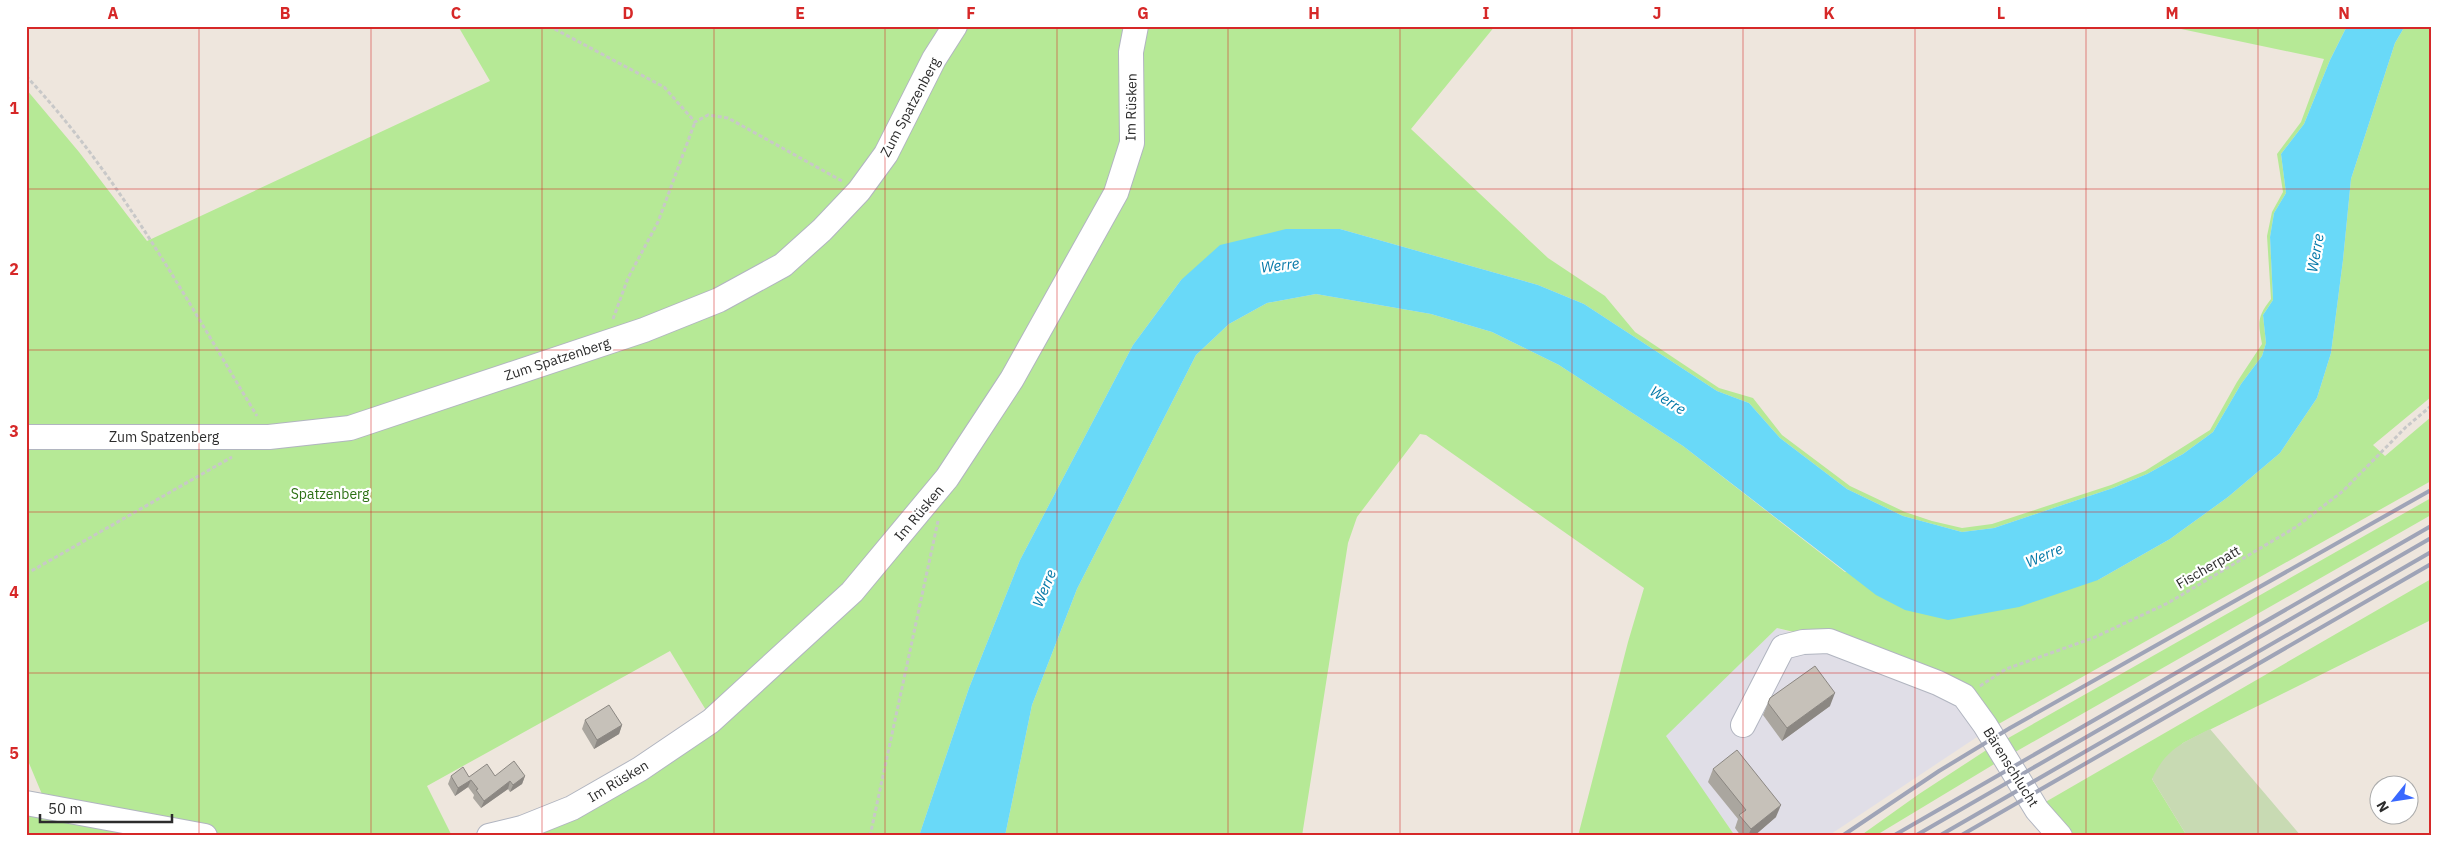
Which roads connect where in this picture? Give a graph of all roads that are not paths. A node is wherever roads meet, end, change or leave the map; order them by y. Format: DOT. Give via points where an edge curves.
graph roads {
  1 [pos="954,26"];
  2 [pos="1136,26"];
  3 [pos="26,437"];
  4 [pos="1743,725"];
  5 [pos="26,803"];
  6 [pos="205,836"];
  7 [pos="490,836"];
  8 [pos="2060,836"];
  1 -- 3 [label="street, Zum Spatzenberg" via="886,154 859,191 783,265 719,300 605,343 350,428 269,437"];
  2 -- 7 [label="street, Im Rüsken" via="1131,52 1132,143 1116,194 1012,379 948,478 852,592 711,721 640,769 572,808 522,828"];
  4 -- 8 [label="street, Bärenschlucht" via="1783,647 1829,641 1964,696 2037,810"];
  5 -- 6 [label="street"];
}
